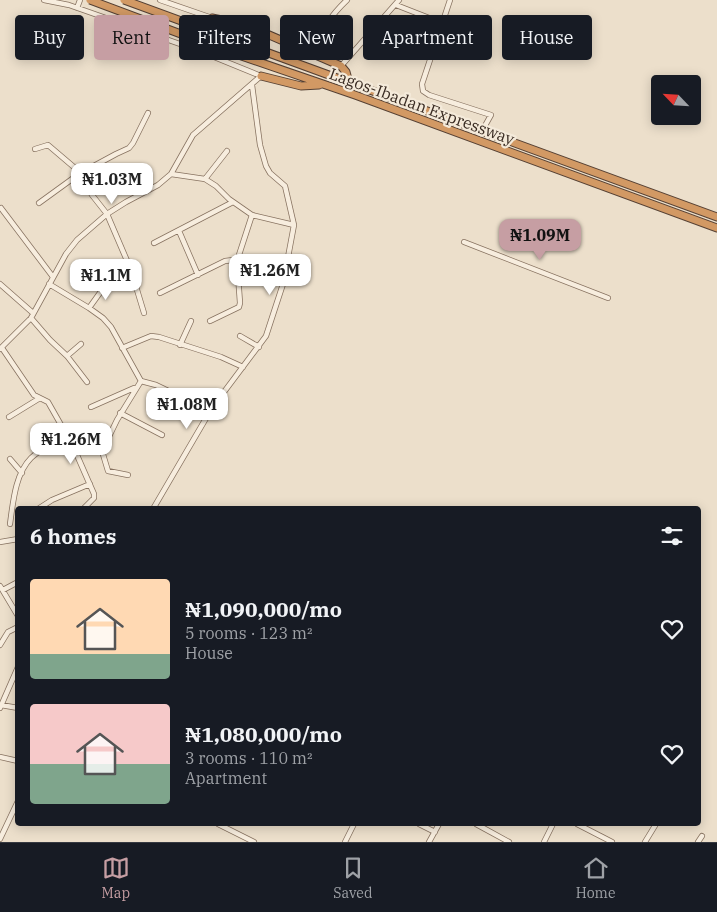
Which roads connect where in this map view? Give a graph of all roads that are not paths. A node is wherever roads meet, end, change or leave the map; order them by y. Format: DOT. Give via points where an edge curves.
graph roads {
  1 [pos="44,0"];
  2 [pos="80,0"];
  3 [pos="90,0"];
  4 [pos="124,0"];
  5 [pos="160,0"];
  6 [pos="347,0"];
  7 [pos="399,0"];
  8 [pos="450,0"];
  9 [pos="396,5"];
  10 [pos="77,8"];
  11 [pos="203,15"];
  12 [pos="332,15"];
  13 [pos="422,15"];
  14 [pos="445,15"];
  15 [pos="179,44"];
  16 [pos="222,60"];
  17 [pos="327,60"];
  18 [pos="430,60"];
  19 [pos="341,66"];
  20 [pos="261,76"];
  21 [pos="349,83"];
  22 [pos="252,85"];
  23 [pos="323,85"];
  24 [pos="148,112"];
  25 [pos="482,131"];
  26 [pos="35,149"];
  27 [pos="228,151"];
  28 [pos="79,174"];
  29 [pos="171,174"];
  30 [pos="204,179"];
  31 [pos="233,202"];
  32 [pos="39,203"];
  33 [pos="1,208"];
  34 [pos="107,214"];
  35 [pos="252,215"];
  36 [pos="717,217"];
  37 [pos="294,225"];
  38 [pos="717,228"];
  39 [pos="179,231"];
  40 [pos="464,242"];
  41 [pos="154,243"];
  42 [pos="236,261"];
  43 [pos="198,275"];
  44 [pos="285,275"];
  45 [pos="53,277"];
  46 [pos="107,283"];
  47 [pos="0,284"];
  48 [pos="49,284"];
  49 [pos="160,293"];
  50 [pos="608,298"];
  51 [pos="89,308"];
  52 [pos="144,313"];
  53 [pos="32,315"];
  54 [pos="191,321"];
  55 [pos="210,321"];
  56 [pos="240,336"];
  57 [pos="81,344"];
  58 [pos="180,345"];
  59 [pos="259,346"];
  60 [pos="1,348"];
  61 [pos="122,348"];
  62 [pos="67,356"];
  63 [pos="244,367"];
  64 [pos="141,381"];
  65 [pos="87,382"];
  66 [pos="136,387"];
  67 [pos="41,398"];
  68 [pos="185,399"];
  69 [pos="91,406"];
  70 [pos="120,414"];
  71 [pos="9,417"];
  72 [pos="162,435"];
  73 [pos="68,437"];
  74 [pos="10,459"];
  75 [pos="22,473"];
  76 [pos="128,475"];
  77 [pos="90,484"];
  78 [pos="42,506"];
  79 [pos="86,506"];
  80 [pos="155,506"];
  81 [pos="10,524"];
  82 [pos="15,540"];
  83 [pos="0,542"];
  84 [pos="15,583"];
  85 [pos="1,588"];
  86 [pos="15,611"];
  87 [pos="15,628"];
  88 [pos="0,645"];
  89 [pos="15,674"];
  90 [pos="1,706"];
  91 [pos="15,708"];
  92 [pos="0,757"];
  93 [pos="15,760"];
  94 [pos="15,808"];
  95 [pos="222,826"];
  96 [pos="353,826"];
  97 [pos="423,826"];
  98 [pos="439,826"];
  99 [pos="480,826"];
  100 [pos="552,826"];
  101 [pos="580,826"];
  102 [pos="655,826"];
  103 [pos="435,832"];
  104 [pos="702,836"];
  105 [pos="0,839"];
  106 [pos="254,842"];
  107 [pos="345,842"];
  108 [pos="430,842"];
  109 [pos="509,842"];
  110 [pos="544,842"];
  111 [pos="612,842"];
  112 [pos="645,842"];
  113 [pos="698,842"];
  1 -- 10 [label="street"];
  2 -- 10 [label="street"];
  3 -- 23 [label="highway, Lagos-Ibadan Expressway, bridge"];
  4 -- 21 [label="highway, Lagos-Ibadan Expressway, bridge"];
  5 -- 11 [label="street"];
  6 -- 12 [label="street"];
  7 -- 9 [label="street"];
  8 -- 14 [label="street"];
  9 -- 13 [label="street"];
  9 -- 19 [label="street"];
  10 -- 15 [label="street"];
  16 -- 20 [label="street"];
  17 -- 19 [label="highway"];
  18 -- 25 [label="street" via="423,91 491,114"];
  19 -- 21 [label="highway"];
  20 -- 22 [label="street"];
  20 -- 23 [label="highway" via="301,86"];
  21 -- 25 [label="highway, Lagos-Ibadan Expressway"];
  22 -- 29 [label="street" via="193,135"];
  22 -- 37 [label="street" via="266,166 285,186"];
  23 -- 38 [label="highway, Lagos-Ibadan Expressway"];
  24 -- 28 [label="street" via="129,148"];
  25 -- 36 [label="highway, Lagos-Ibadan Expressway"];
  26 -- 28 [label="street" via="48,145"];
  27 -- 30 [label="street"];
  28 -- 32 [label="street"];
  28 -- 34 [label="street"];
  29 -- 30 [label="street"];
  29 -- 34 [label="street"];
  30 -- 31 [label="street"];
  31 -- 35 [label="street"];
  31 -- 39 [label="street"];
  33 -- 45 [label="street"];
  34 -- 45 [label="street" via="77,240"];
  34 -- 52 [label="street" via="131,270"];
  35 -- 37 [label="street"];
  35 -- 42 [label="street"];
  37 -- 44 [label="street"];
  39 -- 41 [label="street"];
  39 -- 43 [label="street"];
  40 -- 50 [label="street"];
  42 -- 43 [label="street" via="225,261"];
  42 -- 44 [label="street"];
  42 -- 55 [label="street" via="239,308"];
  43 -- 49 [label="street"];
  44 -- 59 [label="street" via="275,312"];
  45 -- 48 [label="street"];
  46 -- 51 [label="street"];
  47 -- 53 [label="street"];
  48 -- 51 [label="street"];
  48 -- 53 [label="street"];
  51 -- 61 [label="street" via="112,328"];
  53 -- 60 [label="street"];
  53 -- 62 [label="street" via="50,340"];
  54 -- 58 [label="street"];
  56 -- 59 [label="street"];
  57 -- 62 [label="street"];
  58 -- 61 [label="street" via="151,336"];
  58 -- 63 [label="street"];
  59 -- 63 [label="street"];
  60 -- 67 [label="street" via="34,395"];
  61 -- 64 [label="street"];
  62 -- 65 [label="street"];
  63 -- 80 [label="street" via="212,408"];
  64 -- 66 [label="street"];
  64 -- 68 [label="street"];
  66 -- 69 [label="street"];
  66 -- 70 [label="street"];
  67 -- 71 [label="street"];
  67 -- 73 [label="street" via="48,402"];
  70 -- 72 [label="street"];
  70 -- 76 [label="street" via="102,451 108,471"];
  73 -- 75 [label="street" via="41,450 31,458"];
  73 -- 77 [label="street"];
  74 -- 75 [label="street"];
  75 -- 81 [label="street"];
  77 -- 78 [label="street"];
  77 -- 79 [label="street" via="94,498"];
  82 -- 83 [label="street"];
  84 -- 85 [label="street"];
  85 -- 86 [label="street"];
  87 -- 88 [label="street" via="8,632"];
  89 -- 90 [label="street"];
  90 -- 91 [label="street"];
  92 -- 93 [label="street"];
  94 -- 105 [label="street"];
  95 -- 106 [label="street"];
  96 -- 107 [label="street"];
  97 -- 103 [label="street"];
  98 -- 103 [label="street"];
  99 -- 109 [label="street"];
  100 -- 110 [label="street"];
  101 -- 111 [label="street"];
  102 -- 112 [label="street"];
  103 -- 108 [label="street"];
  104 -- 113 [label="street"];
}
